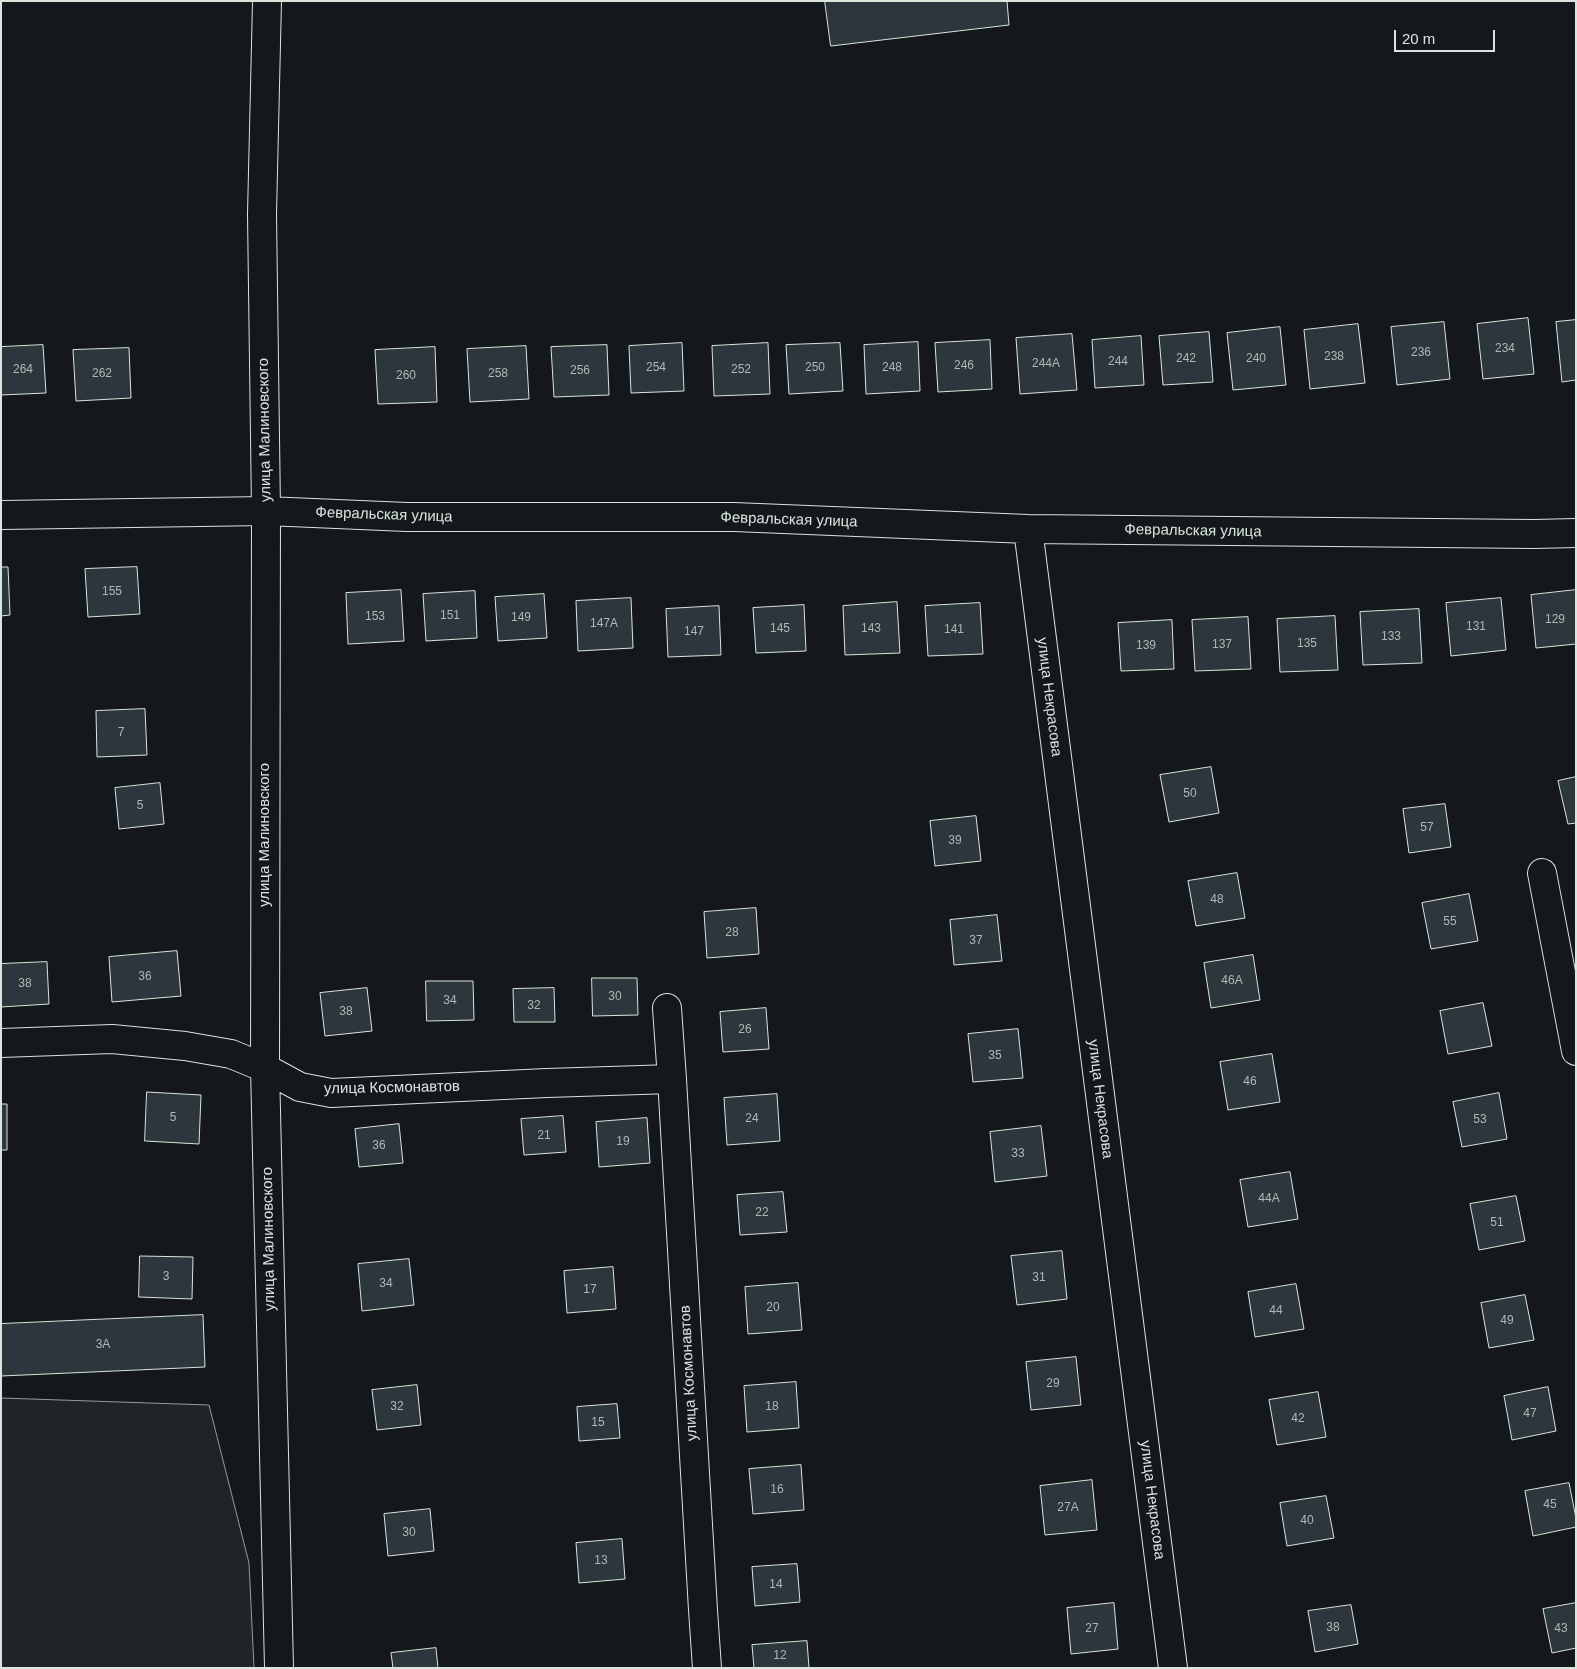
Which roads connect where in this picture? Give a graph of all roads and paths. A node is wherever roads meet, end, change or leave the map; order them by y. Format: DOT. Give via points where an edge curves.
graph roads {
  1 [pos="267,1"];
  2 [pos="266,511"];
  3 [pos="1,515"];
  4 [pos="1028,530"];
  5 [pos="1576,533"];
  6 [pos="1542,873"];
  7 [pos="1567,956"];
  8 [pos="667,1008"];
  9 [pos="1,1043"];
  10 [pos="1576,1052"];
  11 [pos="265,1068"];
  12 [pos="672,1079"];
  13 [pos="279,1668"];
  14 [pos="707,1668"];
  15 [pos="1173,1668"];
  1 -- 2 [label="street, улица Малиновского" via="262,214"];
  2 -- 3 [label="street, Февральская улица"];
  2 -- 4 [label="street, Февральская улица" via="408,517 734,517"];
  2 -- 11 [label="street, улица Малиновского"];
  4 -- 5 [label="street, Февральская улица"];
  4 -- 15 [label="street, улица Некрасова"];
  6 -- 7 [label="street"];
  7 -- 10 [label="street"];
  8 -- 12 [label="street, улица Космонавтов"];
  9 -- 11 [label="street, улица Космонавтов" via="112,1039 186,1046 231,1054"];
  11 -- 12 [label="street, улица Космонавтов" via="300,1087 331,1093"];
  11 -- 13 [label="street, улица Малиновского"];
  12 -- 14 [label="street, улица Космонавтов"];
}
